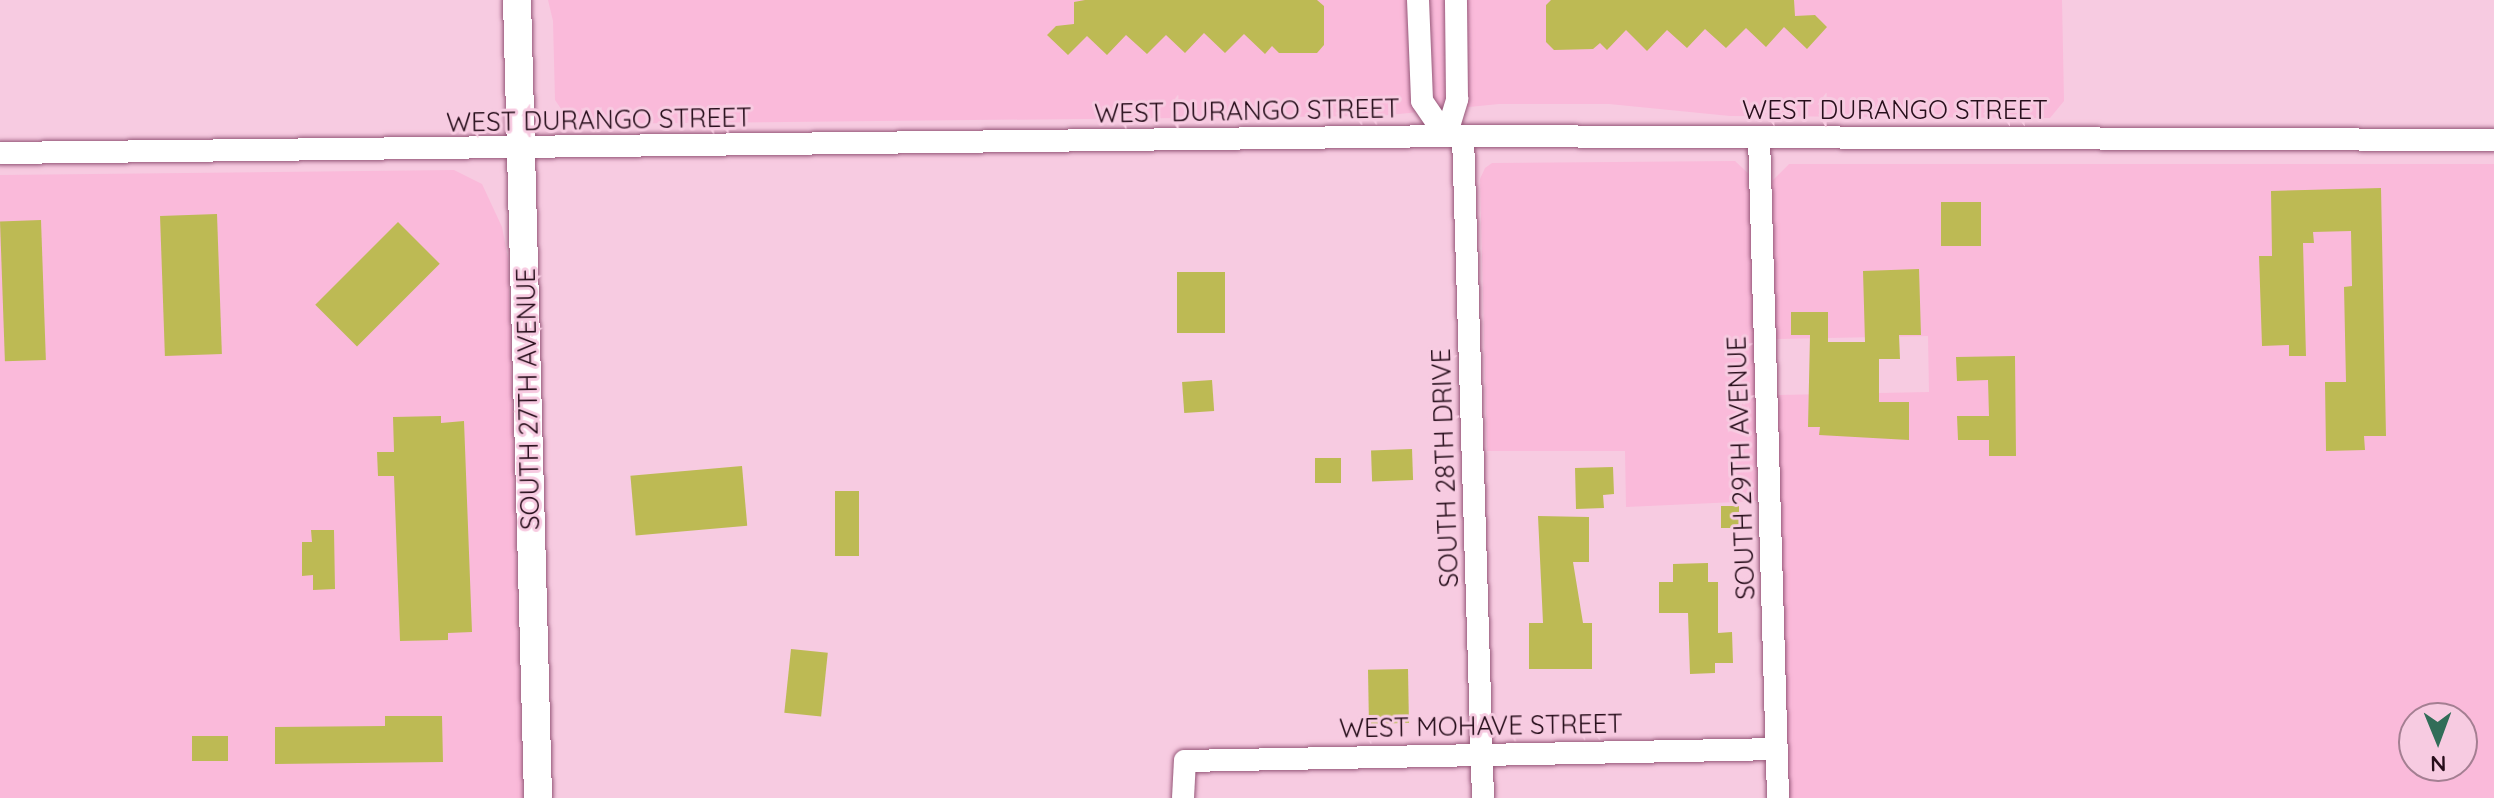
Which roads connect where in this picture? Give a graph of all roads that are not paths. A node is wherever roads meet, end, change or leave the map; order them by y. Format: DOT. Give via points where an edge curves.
graph roads {
  1 [pos="517,0"];
  2 [pos="1418,0"];
  3 [pos="1456,0"];
  4 [pos="1454,136"];
  5 [pos="1759,137"];
  6 [pos="2494,140"];
  7 [pos="521,149"];
  8 [pos="0,153"];
  9 [pos="1777,749"];
  10 [pos="1482,753"];
  11 [pos="538,798"];
  12 [pos="1183,798"];
  13 [pos="1483,798"];
  14 [pos="1778,798"];
  1 -- 7 [label="main road, SOUTH 27TH AVENUE"];
  2 -- 4 [label="street" via="1422,101"];
  3 -- 4 [label="street"];
  4 -- 5 [label="street, WEST DURANGO STREET"];
  4 -- 7 [label="street, WEST DURANGO STREET"];
  4 -- 10 [label="street, SOUTH 28TH DRIVE"];
  5 -- 6 [label="street, WEST DURANGO STREET"];
  5 -- 9 [label="street, SOUTH 29TH AVENUE"];
  7 -- 8 [label="street, WEST DURANGO STREET"];
  7 -- 11 [label="main road, SOUTH 27TH AVENUE"];
  9 -- 10 [label="street, WEST MOHAVE STREET"];
  9 -- 14 [label="street, SOUTH 29TH AVENUE"];
  10 -- 12 [label="street, WEST MOHAVE STREET" via="1185,761"];
  10 -- 13 [label="street, SOUTH 28TH DRIVE"];
}
